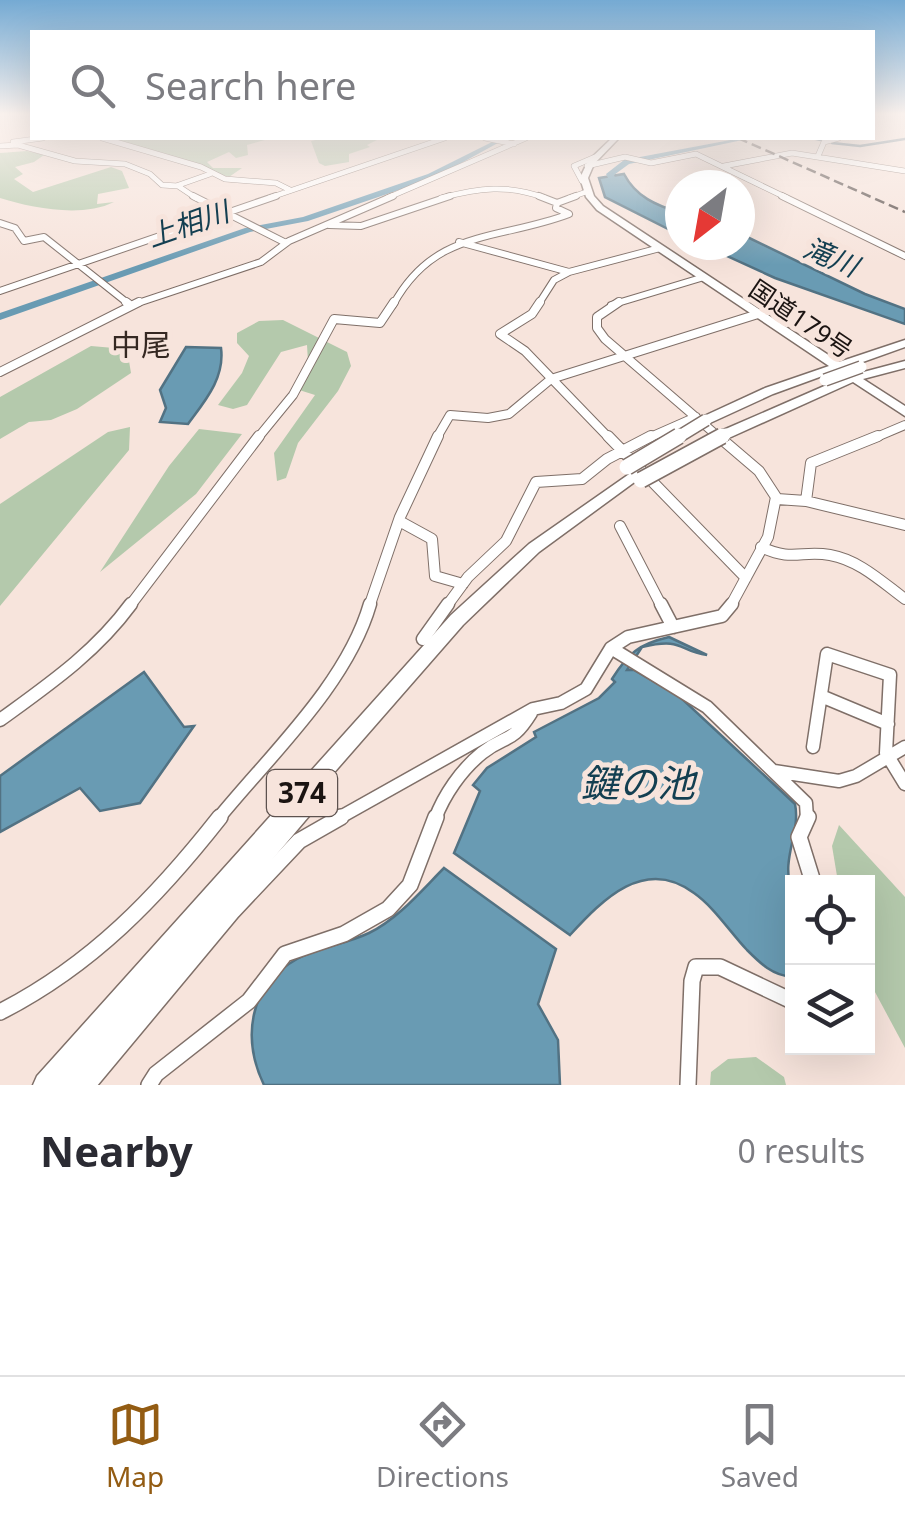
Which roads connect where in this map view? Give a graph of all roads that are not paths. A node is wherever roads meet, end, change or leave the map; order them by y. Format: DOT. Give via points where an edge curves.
graph roads {
  1 [pos="123,164"];
  2 [pos="190,164"];
  3 [pos="369,164"];
  4 [pos="469,164"];
  5 [pos="590,164"];
  6 [pos="718,164"];
  7 [pos="734,164"];
  8 [pos="862,164"];
  9 [pos="723,166"];
  10 [pos="905,171"];
  11 [pos="210,174"];
  12 [pos="176,186"];
  13 [pos="584,186"];
  14 [pos="290,190"];
  15 [pos="557,203"];
  16 [pos="223,212"];
  17 [pos="0,223"];
  18 [pos="327,225"];
  19 [pos="457,241"];
  20 [pos="286,243"];
  21 [pos="660,248"];
  22 [pos="905,256"];
  23 [pos="78,264"];
  24 [pos="569,272"];
  25 [pos="704,277"];
  26 [pos="0,291"];
  27 [pos="130,305"];
  28 [pos="758,314"];
  29 [pos="905,343"];
  30 [pos="905,352"];
  31 [pos="624,356"];
  32 [pos="905,364"];
  33 [pos="838,367"];
  34 [pos="0,372"];
  35 [pos="857,373"];
  36 [pos="551,380"];
  37 [pos="905,412"];
  38 [pos="905,425"];
  39 [pos="714,428"];
  40 [pos="621,451"];
  41 [pos="639,476"];
  42 [pos="777,499"];
  43 [pos="806,502"];
  44 [pos="578,516"];
  45 [pos="401,522"];
  46 [pos="905,524"];
  47 [pos="620,526"];
  48 [pos="761,548"];
  49 [pos="746,578"];
  50 [pos="462,584"];
  51 [pos="905,599"];
  52 [pos="673,627"];
  53 [pos="423,639"];
  54 [pos="611,648"];
  55 [pos="821,696"];
  56 [pos="533,709"];
  57 [pos="0,720"];
  58 [pos="888,724"];
  59 [pos="813,747"];
  60 [pos="905,747"];
  61 [pos="886,753"];
  62 [pos="774,771"];
  63 [pos="905,784"];
  64 [pos="810,875"];
  65 [pos="785,1000"];
  66 [pos="0,1012"];
  67 [pos="46,1085"];
  68 [pos="64,1085"];
  69 [pos="88,1085"];
  70 [pos="149,1085"];
  71 [pos="688,1085"];
  1 -- 12 [label="street"];
  2 -- 11 [label="street"];
  3 -- 14 [label="street"];
  4 -- 18 [label="street"];
  5 -- 13 [label="highway"];
  6 -- 9 [label="street"];
  7 -- 9 [label="street"];
  8 -- 10 [label="street"];
  9 -- 22 [label="street"];
  11 -- 12 [label="street"];
  11 -- 14 [label="street"];
  12 -- 16 [label="street"];
  13 -- 15 [label="street"];
  13 -- 21 [label="highway, 国道179号" via="600,208"];
  14 -- 16 [label="street"];
  15 -- 18 [label="street" via="518,188 492,187 361,226"];
  15 -- 19 [label="street" via="568,214 549,224"];
  16 -- 20 [label="street"];
  16 -- 23 [label="street"];
  17 -- 23 [label="street" via="24,240 44,237"];
  18 -- 20 [label="street"];
  19 -- 24 [label="street"];
  19 -- 57 [label="street" via="416,271 380,324 334,319 293,396 114,627 71,669"];
  20 -- 27 [label="street" via="244,268"];
  21 -- 24 [label="street"];
  21 -- 25 [label="highway, 国道179号"];
  23 -- 26 [label="street"];
  23 -- 27 [label="street"];
  24 -- 36 [label="street" via="554,280 532,314 500,334"];
  25 -- 28 [label="highway, 国道179号"];
  25 -- 31 [label="street" via="603,309 597,328"];
  27 -- 34 [label="street"];
  28 -- 31 [label="street"];
  28 -- 33 [label="highway, 国道179号"];
  29 -- 33 [label="highway"];
  30 -- 35 [label="highway"];
  31 -- 36 [label="street"];
  31 -- 39 [label="street"];
  32 -- 35 [label="highway"];
  33 -- 35 [label="highway, 国道179号"];
  33 -- 39 [label="highway" via="768,391"];
  35 -- 37 [label="highway, 国道179号"];
  35 -- 39 [label="highway"];
  35 -- 39 [label="highway, bridge"];
  36 -- 40 [label="street"];
  36 -- 45 [label="street" via="509,414 450,415"];
  38 -- 43 [label="street" via="811,463"];
  39 -- 40 [label="street"];
  39 -- 41 [label="highway, bridge"];
  39 -- 41 [label="highway, bridge"];
  39 -- 42 [label="street" via="759,471"];
  40 -- 41 [label="street"];
  40 -- 50 [label="street" via="582,479 536,482 506,542"];
  41 -- 44 [label="highway"];
  41 -- 49 [label="street"];
  42 -- 43 [label="street"];
  42 -- 48 [label="street"];
  43 -- 46 [label="street"];
  44 -- 67 [label="highway, 374" via="510,568 433,645"];
  44 -- 68 [label="highway, 374" via="439,652"];
  45 -- 50 [label="street" via="432,539 436,576"];
  45 -- 66 [label="street" via="354,646 186,863 115,936 44,989"];
  47 -- 52 [label="street"];
  48 -- 49 [label="street"];
  48 -- 51 [label="street" via="785,560 816,553 850,560"];
  49 -- 52 [label="street" via="722,616"];
  50 -- 53 [label="street"];
  52 -- 54 [label="street"];
  54 -- 56 [label="street" via="586,689"];
  54 -- 62 [label="street" via="695,698"];
  55 -- 58 [label="street"];
  55 -- 58 [label="street" via="827,654 890,675"];
  55 -- 59 [label="street"];
  56 -- 69 [label="street" via="299,841"];
  56 -- 70 [label="street" via="517,735 484,752 444,797 410,885 388,909 344,934 285,954 249,1001"];
  58 -- 61 [label="street"];
  60 -- 61 [label="street"];
  61 -- 62 [label="street" via="848,779"];
  61 -- 63 [label="street"];
  62 -- 64 [label="street" via="806,803 800,837"];
  65 -- 71 [label="street" via="720,966 696,967"];
}
